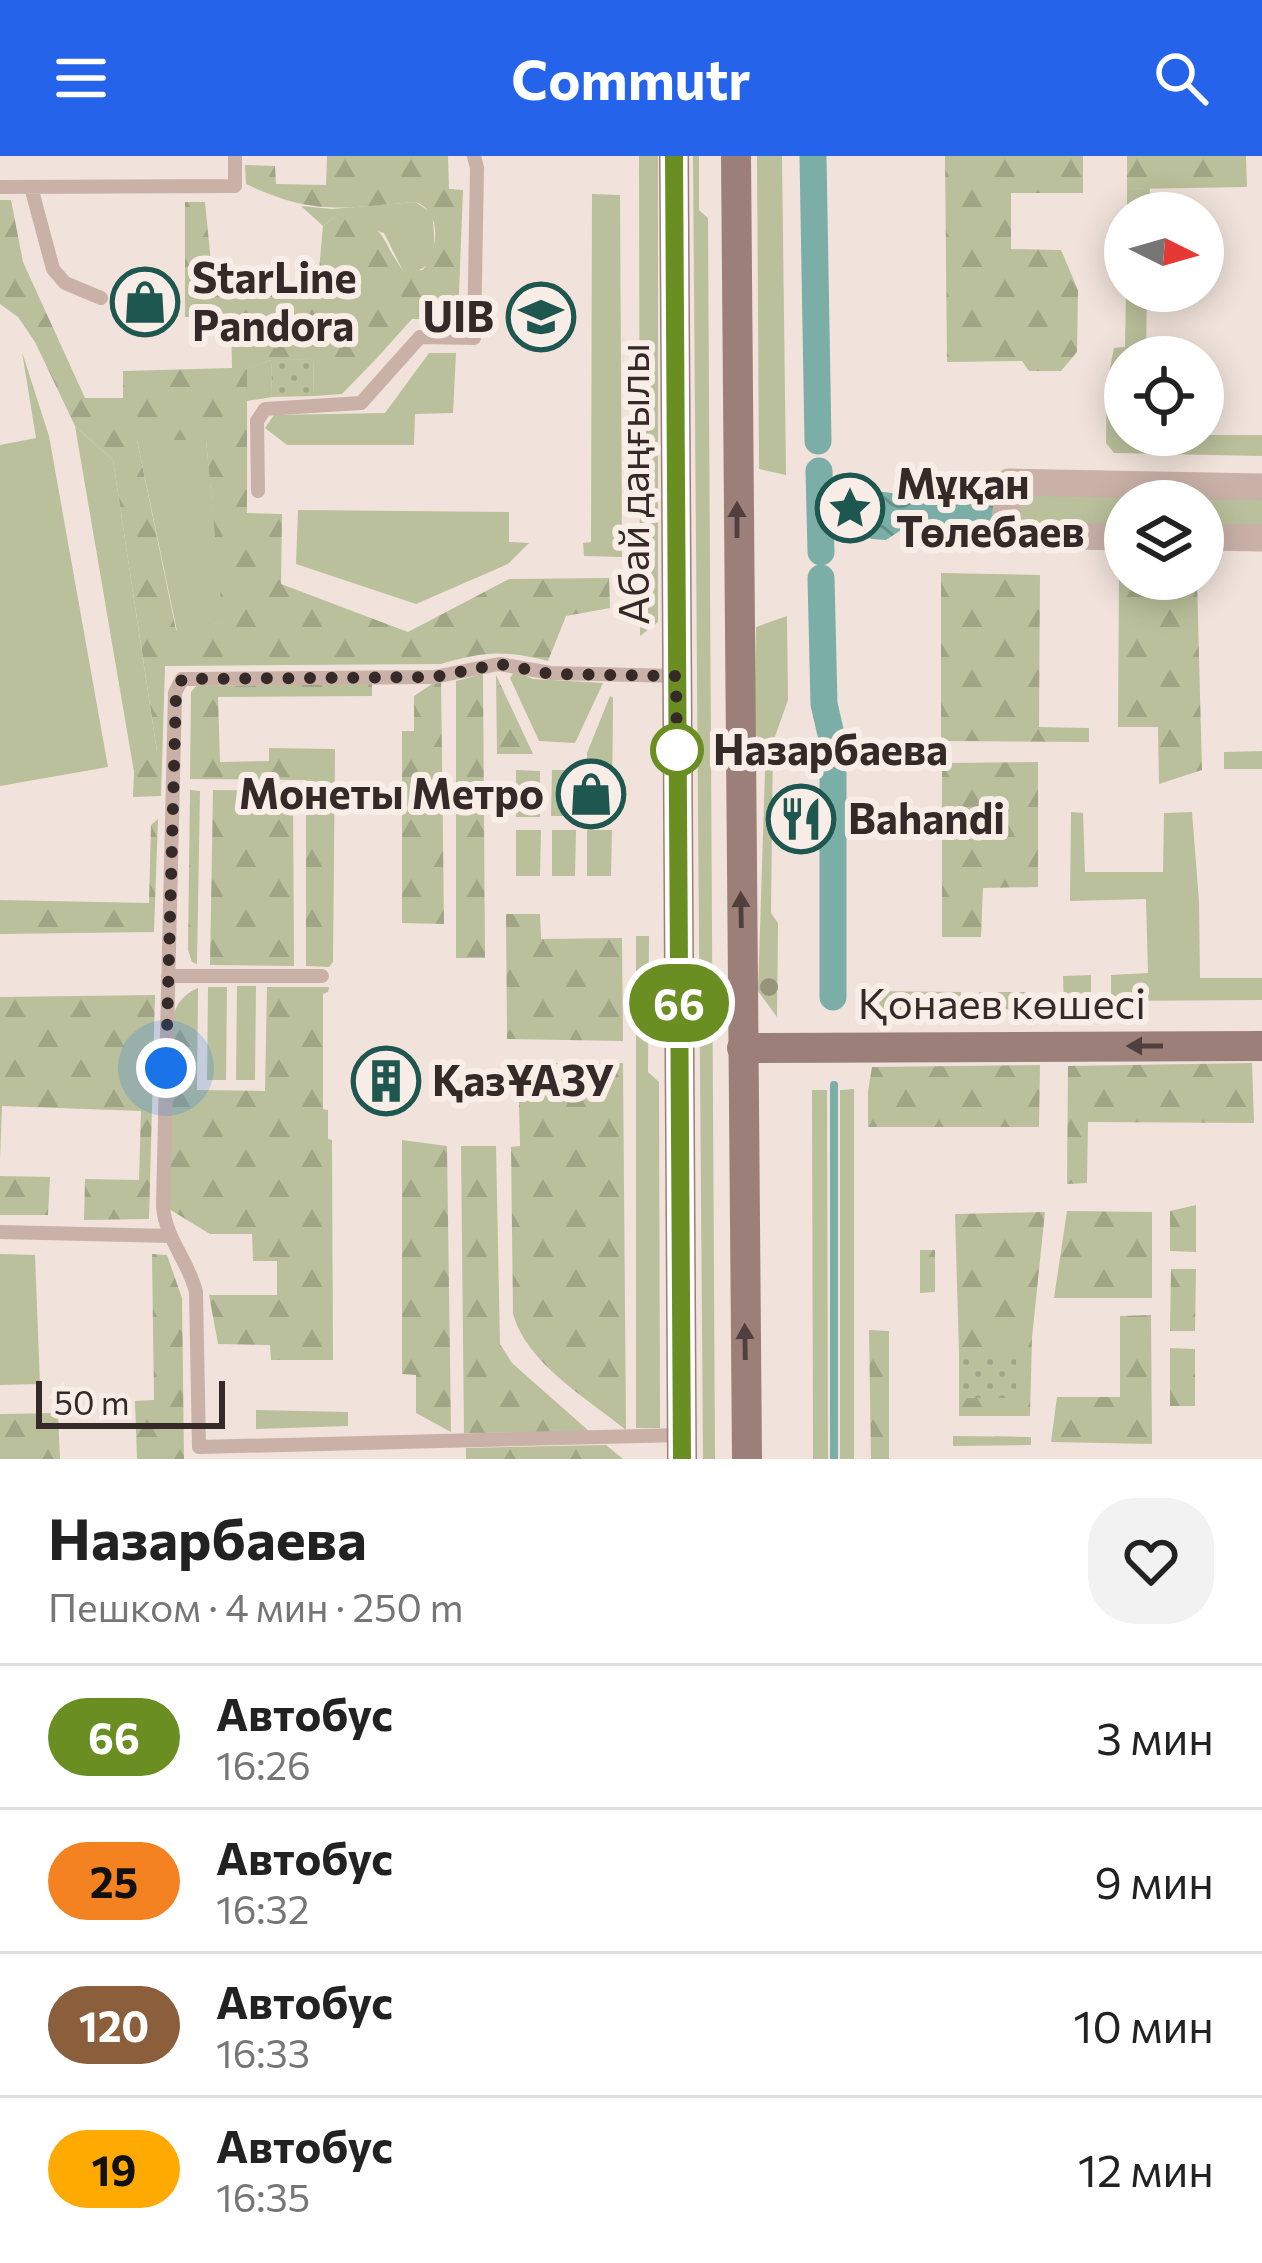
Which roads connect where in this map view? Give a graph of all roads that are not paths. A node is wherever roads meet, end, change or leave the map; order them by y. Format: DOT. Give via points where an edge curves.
graph roads {
  1 [pos="235,156"];
  2 [pos="474,156"];
  3 [pos="674,156"];
  4 [pos="736,156"];
  5 [pos="0,187"];
  6 [pos="31,187"];
  7 [pos="101,298"];
  8 [pos="1104,484"];
  9 [pos="1224,486"];
  10 [pos="1262,487"];
  11 [pos="258,491"];
  12 [pos="1104,536"];
  13 [pos="1224,537"];
  14 [pos="1262,538"];
  15 [pos="676,676"];
  16 [pos="168,976"];
  17 [pos="322,976"];
  18 [pos="1262,1046"];
  19 [pos="742,1048"];
  20 [pos="0,1232"];
  21 [pos="171,1236"];
  22 [pos="682,1447"];
  23 [pos="747,1459"];
  1 -- 6 [label="lane" via="236,186"];
  2 -- 11 [label="lane" via="474,338 420,337 361,404 265,409 257,421"];
  3 -- 15 [label="main road, Абай даңғылы"];
  19 -- 4 [label="main road, one-way"];
  5 -- 6 [label="lane"];
  6 -- 7 [label="lane" via="52,269"];
  8 -- 12 [label="street" via="1010,482 1005,521 1010,535"];
  9 -- 10 [label="street"];
  13 -- 14 [label="street"];
  15 -- 16 [label="lane" via="551,674 499,664 434,677 182,679"];
  15 -- 22 [label="main road, Абай даңғылы"];
  16 -- 17 [label="lane"];
  16 -- 21 [label="lane" via="163,1206"];
  18 -- 19 [label="main road, Қонаев көшесі, one-way"];
  23 -- 19 [label="main road, one-way"];
  20 -- 21 [label="lane"];
  21 -- 22 [label="lane" via="196,1292 200,1447"];
}
